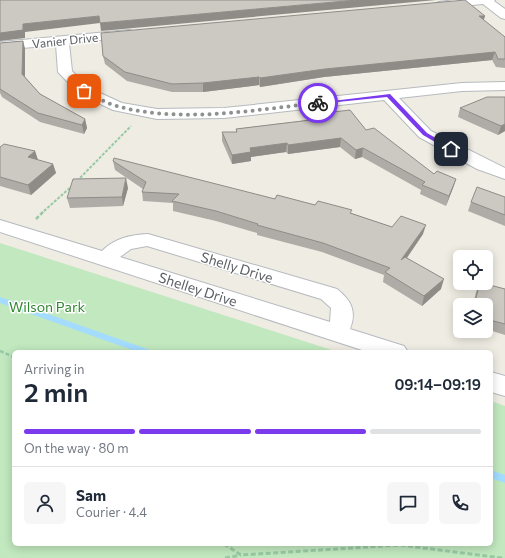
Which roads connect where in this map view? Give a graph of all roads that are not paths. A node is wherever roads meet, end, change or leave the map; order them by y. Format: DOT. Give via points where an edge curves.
graph roads {
  1 [pos="485,0"];
  2 [pos="489,0"];
  3 [pos="430,6"];
  4 [pos="505,15"];
  5 [pos="140,33"];
  6 [pos="62,40"];
  7 [pos="0,46"];
  8 [pos="505,86"];
  9 [pos="388,95"];
  10 [pos="505,174"];
  11 [pos="0,226"];
  12 [pos="105,260"];
  13 [pos="337,334"];
  14 [pos="389,350"];
  15 [pos="493,383"];
  16 [pos="505,386"];
  1 -- 2 [label="street"];
  1 -- 3 [label="street"];
  1 -- 4 [label="street"];
  5 -- 6 [label="street, Vanier Drive"];
  6 -- 7 [label="street, Vanier Drive"];
  6 -- 9 [label="street" via="65,72 84,91 118,107 157,114 224,113"];
  8 -- 9 [label="street" via="462,87"];
  9 -- 10 [label="street" via="425,134 476,162"];
  11 -- 12 [label="street, Shelley Drive"];
  12 -- 13 [label="street, Shelley Drive"];
  12 -- 13 [label="street, Shelly Drive" via="117,247 129,241 148,240 329,294 339,301 343,309 342,322"];
  13 -- 14 [label="street, Shelley Drive"];
  15 -- 16 [label="street"];
}
